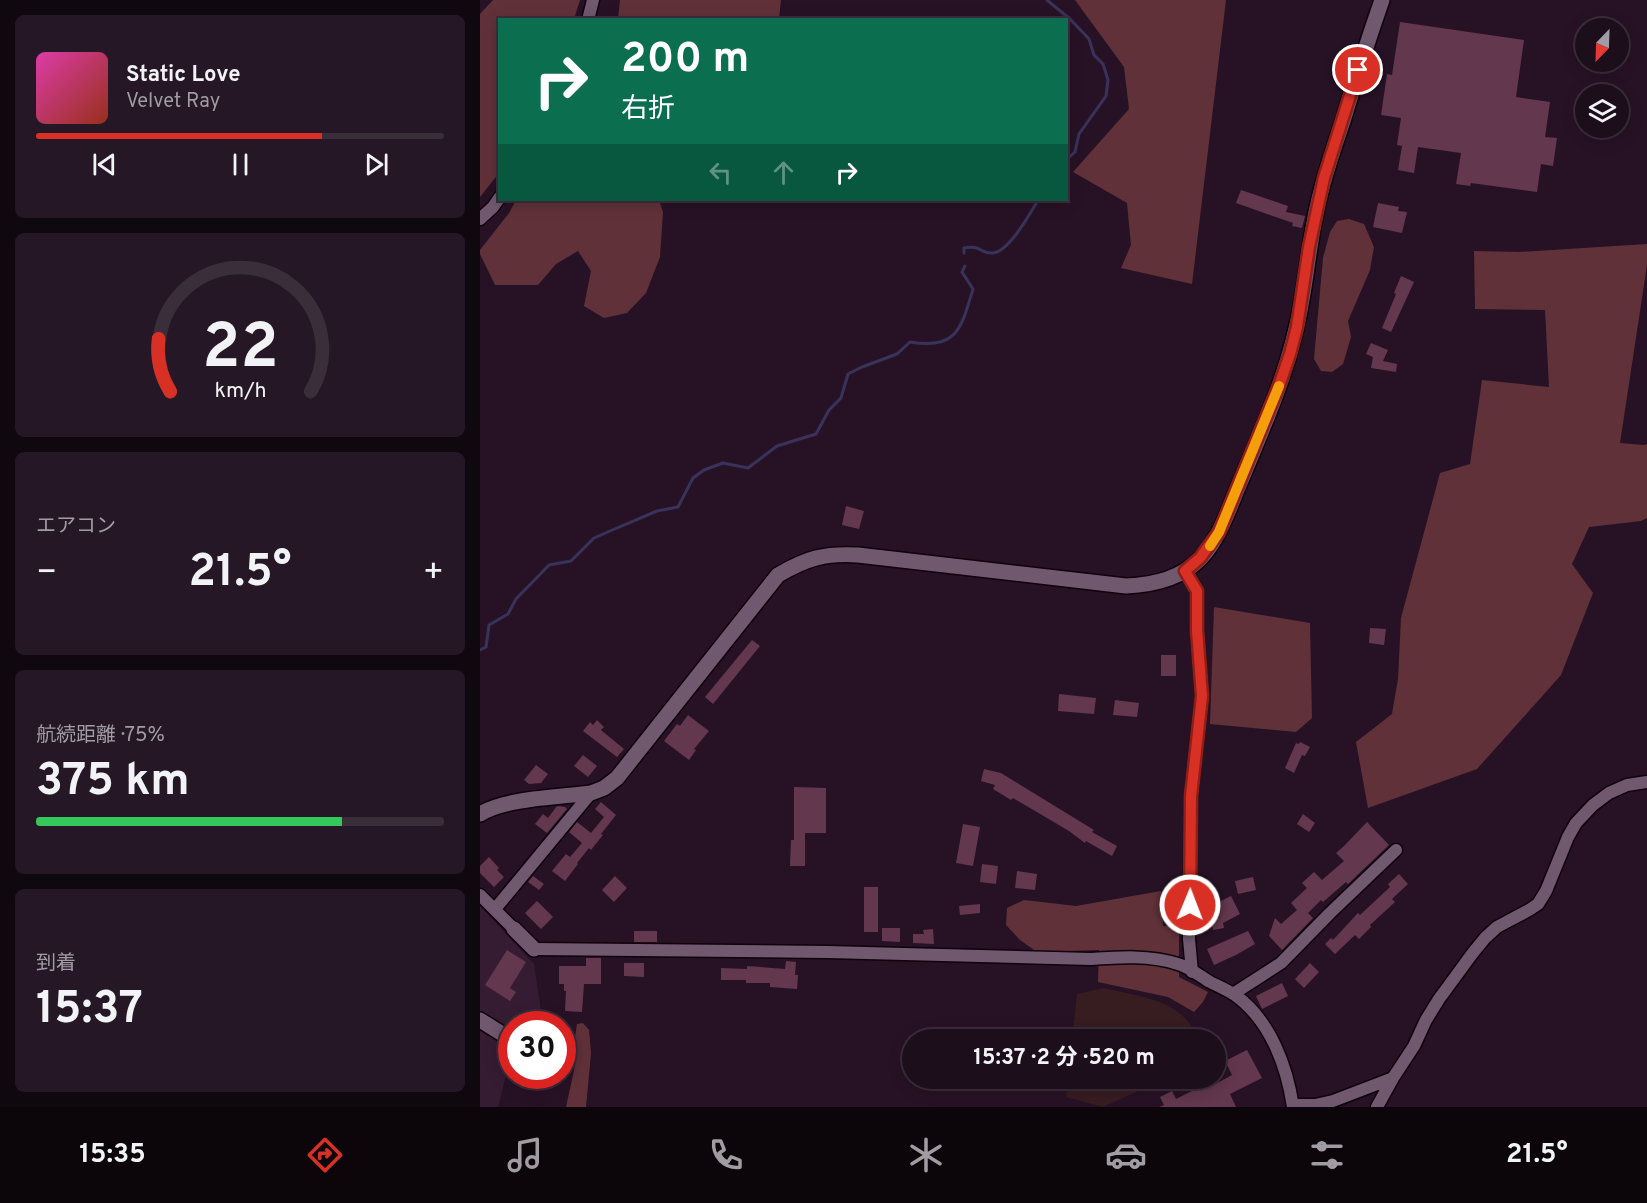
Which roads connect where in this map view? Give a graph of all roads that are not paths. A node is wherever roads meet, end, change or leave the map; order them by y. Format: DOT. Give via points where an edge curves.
graph roads {
  1 [pos="593,0"];
  2 [pos="1382,0"];
  3 [pos="588,18"];
  4 [pos="498,200"];
  5 [pos="480,219"];
  6 [pos="1185,571"];
  7 [pos="1647,782"];
  8 [pos="591,793"];
  9 [pos="480,814"];
  10 [pos="1396,850"];
  11 [pos="480,895"];
  12 [pos="495,909"];
  13 [pos="514,929"];
  14 [pos="534,950"];
  15 [pos="1192,972"];
  16 [pos="1233,994"];
  17 [pos="480,1020"];
  18 [pos="498,1031"];
  19 [pos="1393,1078"];
  20 [pos="1293,1106"];
  21 [pos="1377,1107"];
  1 -- 3 [label="street"];
  2 -- 6 [label="street" via="1324,178 1297,327 1280,383 1219,532"];
  4 -- 5 [label="street"];
  6 -- 8 [label="street" via="1156,583 1126,586 858,555 809,559 778,575 617,778"];
  6 -- 15 [label="street" via="1197,591 1202,696 1191,796"];
  7 -- 19 [label="street" via="1609,793 1576,823 1538,903 1485,938 1439,999"];
  8 -- 9 [label="street" via="505,804"];
  8 -- 12 [label="street"];
  10 -- 16 [label="street" via="1281,963"];
  11 -- 12 [label="street"];
  12 -- 13 [label="street"];
  13 -- 14 [label="street"];
  14 -- 15 [label="street" via="1131,957 1180,964"];
  15 -- 16 [label="street"];
  16 -- 20 [label="street" via="1273,1039"];
  17 -- 18 [label="street"];
  19 -- 20 [label="street" via="1333,1101"];
  19 -- 21 [label="street"];
}
